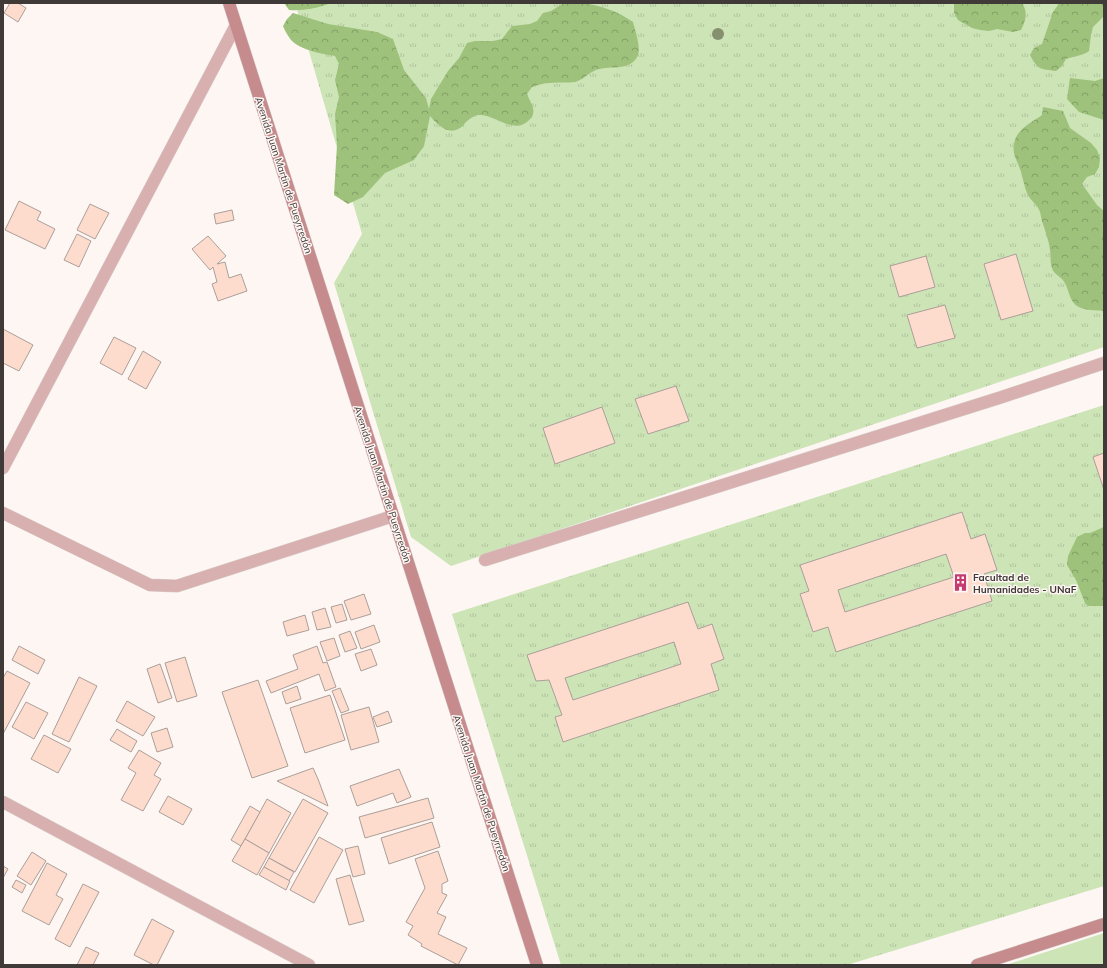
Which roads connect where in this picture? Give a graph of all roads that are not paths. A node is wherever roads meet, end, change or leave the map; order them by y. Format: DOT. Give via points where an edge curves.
graph roads {
  1 [pos="229,3"];
  2 [pos="236,25"];
  3 [pos="1104,363"];
  4 [pos="3,468"];
  5 [pos="3,513"];
  6 [pos="393,516"];
  7 [pos="485,560"];
  8 [pos="3,802"];
  9 [pos="1104,924"];
  10 [pos="309,965"];
  11 [pos="537,965"];
  12 [pos="977,965"];
  1 -- 2 [label="main road, Avenida Juan Martin de Pueyrredón"];
  2 -- 4 [label="street"];
  2 -- 6 [label="main road, Avenida Juan Martin de Pueyrredón"];
  3 -- 7 [label="street"];
  5 -- 6 [label="street" via="150,585 177,586"];
  6 -- 11 [label="main road, Avenida Juan Martin de Pueyrredón"];
  8 -- 10 [label="street"];
  9 -- 12 [label="main road"];
}
